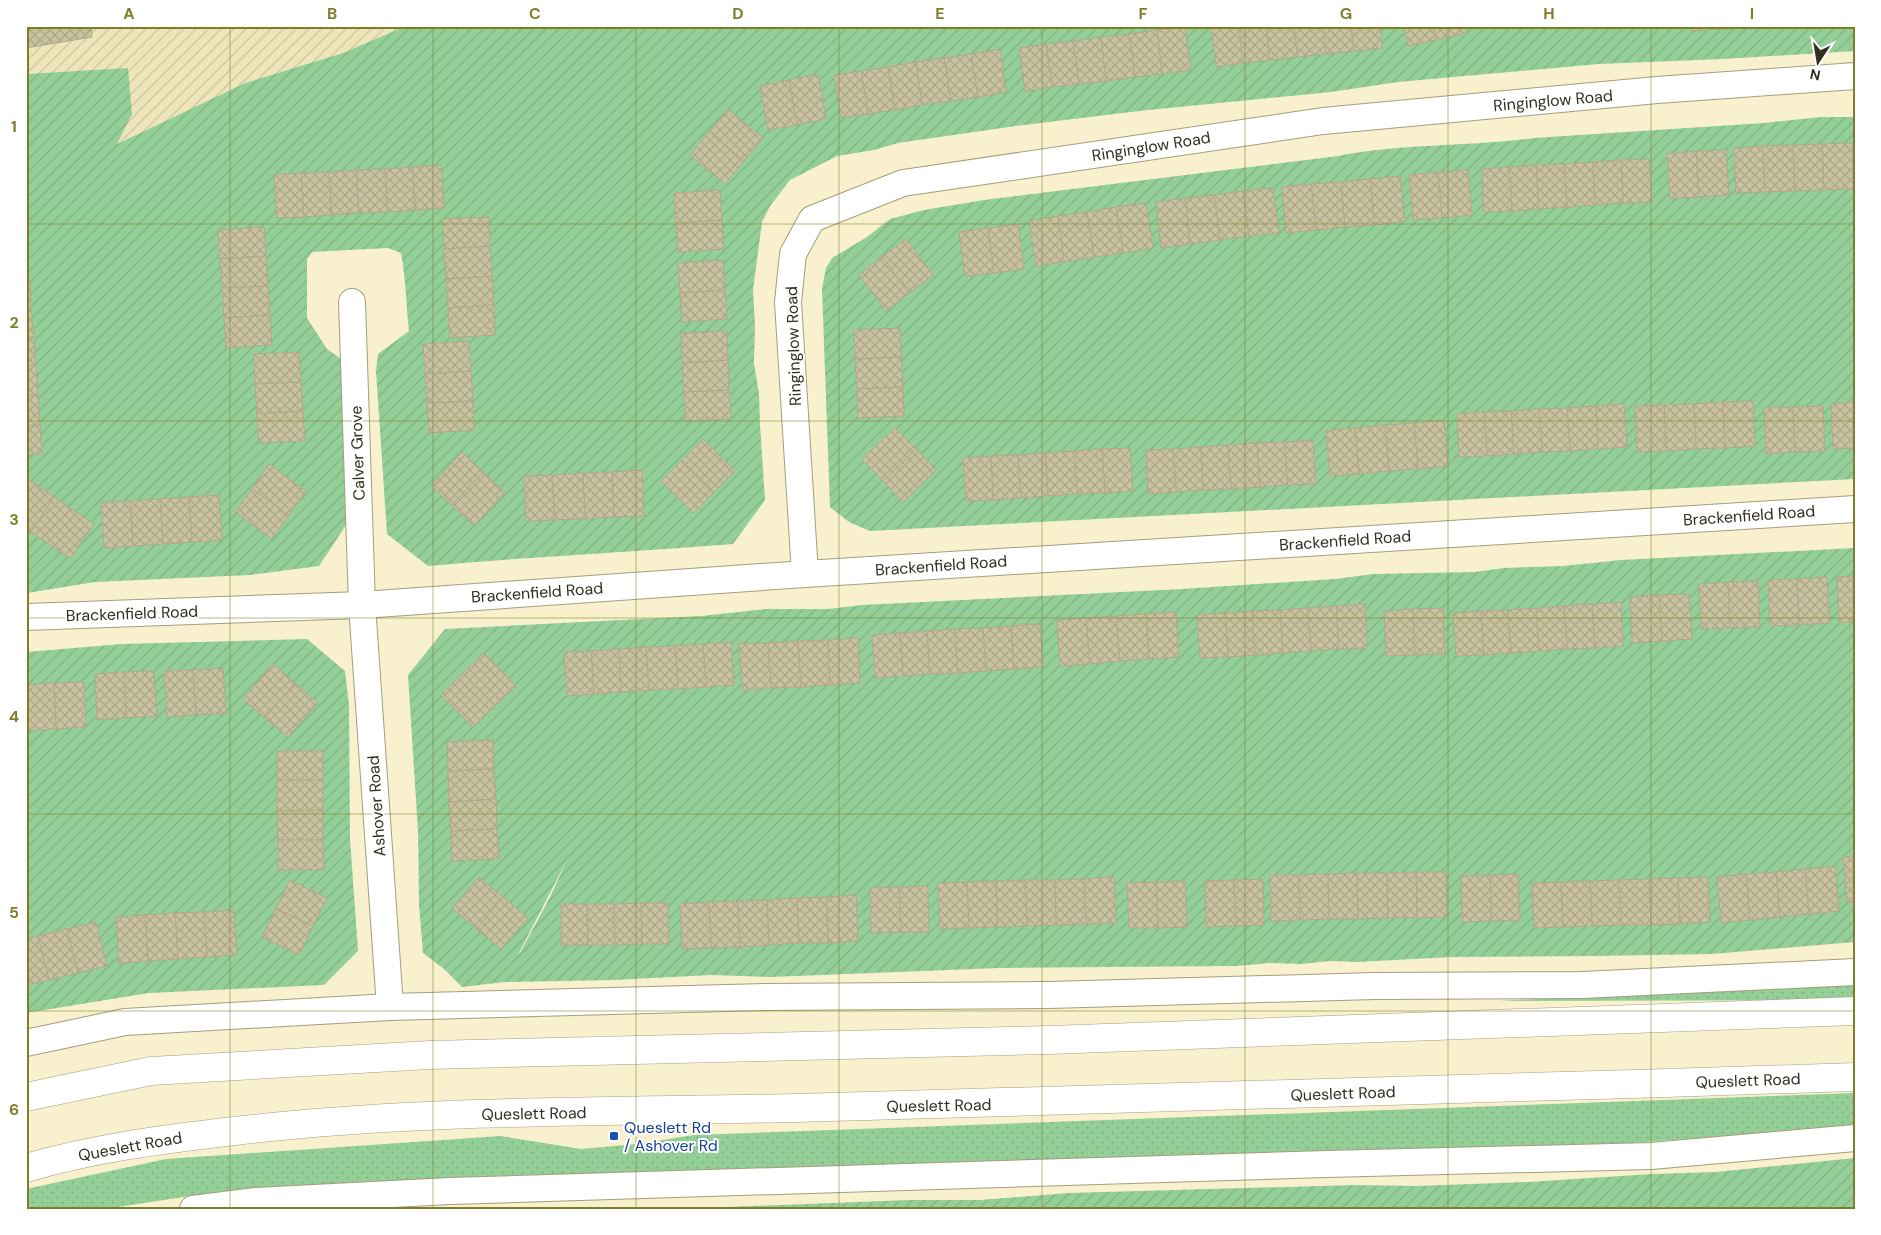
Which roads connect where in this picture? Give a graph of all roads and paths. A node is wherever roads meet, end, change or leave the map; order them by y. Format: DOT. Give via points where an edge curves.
graph roads {
  1 [pos="1855,76"];
  2 [pos="352,302"];
  3 [pos="1855,509"];
  4 [pos="805,574"];
  5 [pos="362,604"];
  6 [pos="26,617"];
  7 [pos="1855,972"];
  8 [pos="390,1007"];
  9 [pos="1855,1011"];
  10 [pos="26,1043"];
  11 [pos="1855,1077"];
  12 [pos="26,1097"];
  13 [pos="1855,1138"];
  14 [pos="26,1168"];
  15 [pos="193,1209"];
  1 -- 4 [label="street, Ringinglow Road" via="1657,90 1323,121 903,183 812,219 793,254 788,302"];
  2 -- 5 [label="street, Calver Grove"];
  3 -- 4 [label="street, Brackenfield Road"];
  4 -- 5 [label="street, Brackenfield Road"];
  5 -- 6 [label="street, Brackenfield Road"];
  5 -- 8 [label="street, Ashover Road"];
  7 -- 8 [label="street" via="1582,985 765,997"];
  8 -- 10 [label="street" via="125,1022"];
  9 -- 12 [label="highway" via="1049,1040 430,1055 150,1071"];
  11 -- 14 [label="highway, Queslett Road" via="1054,1102 423,1116 291,1124 176,1138 58,1159"];
  13 -- 15 [label="street" via="1651,1156 460,1191 256,1201"];
}
